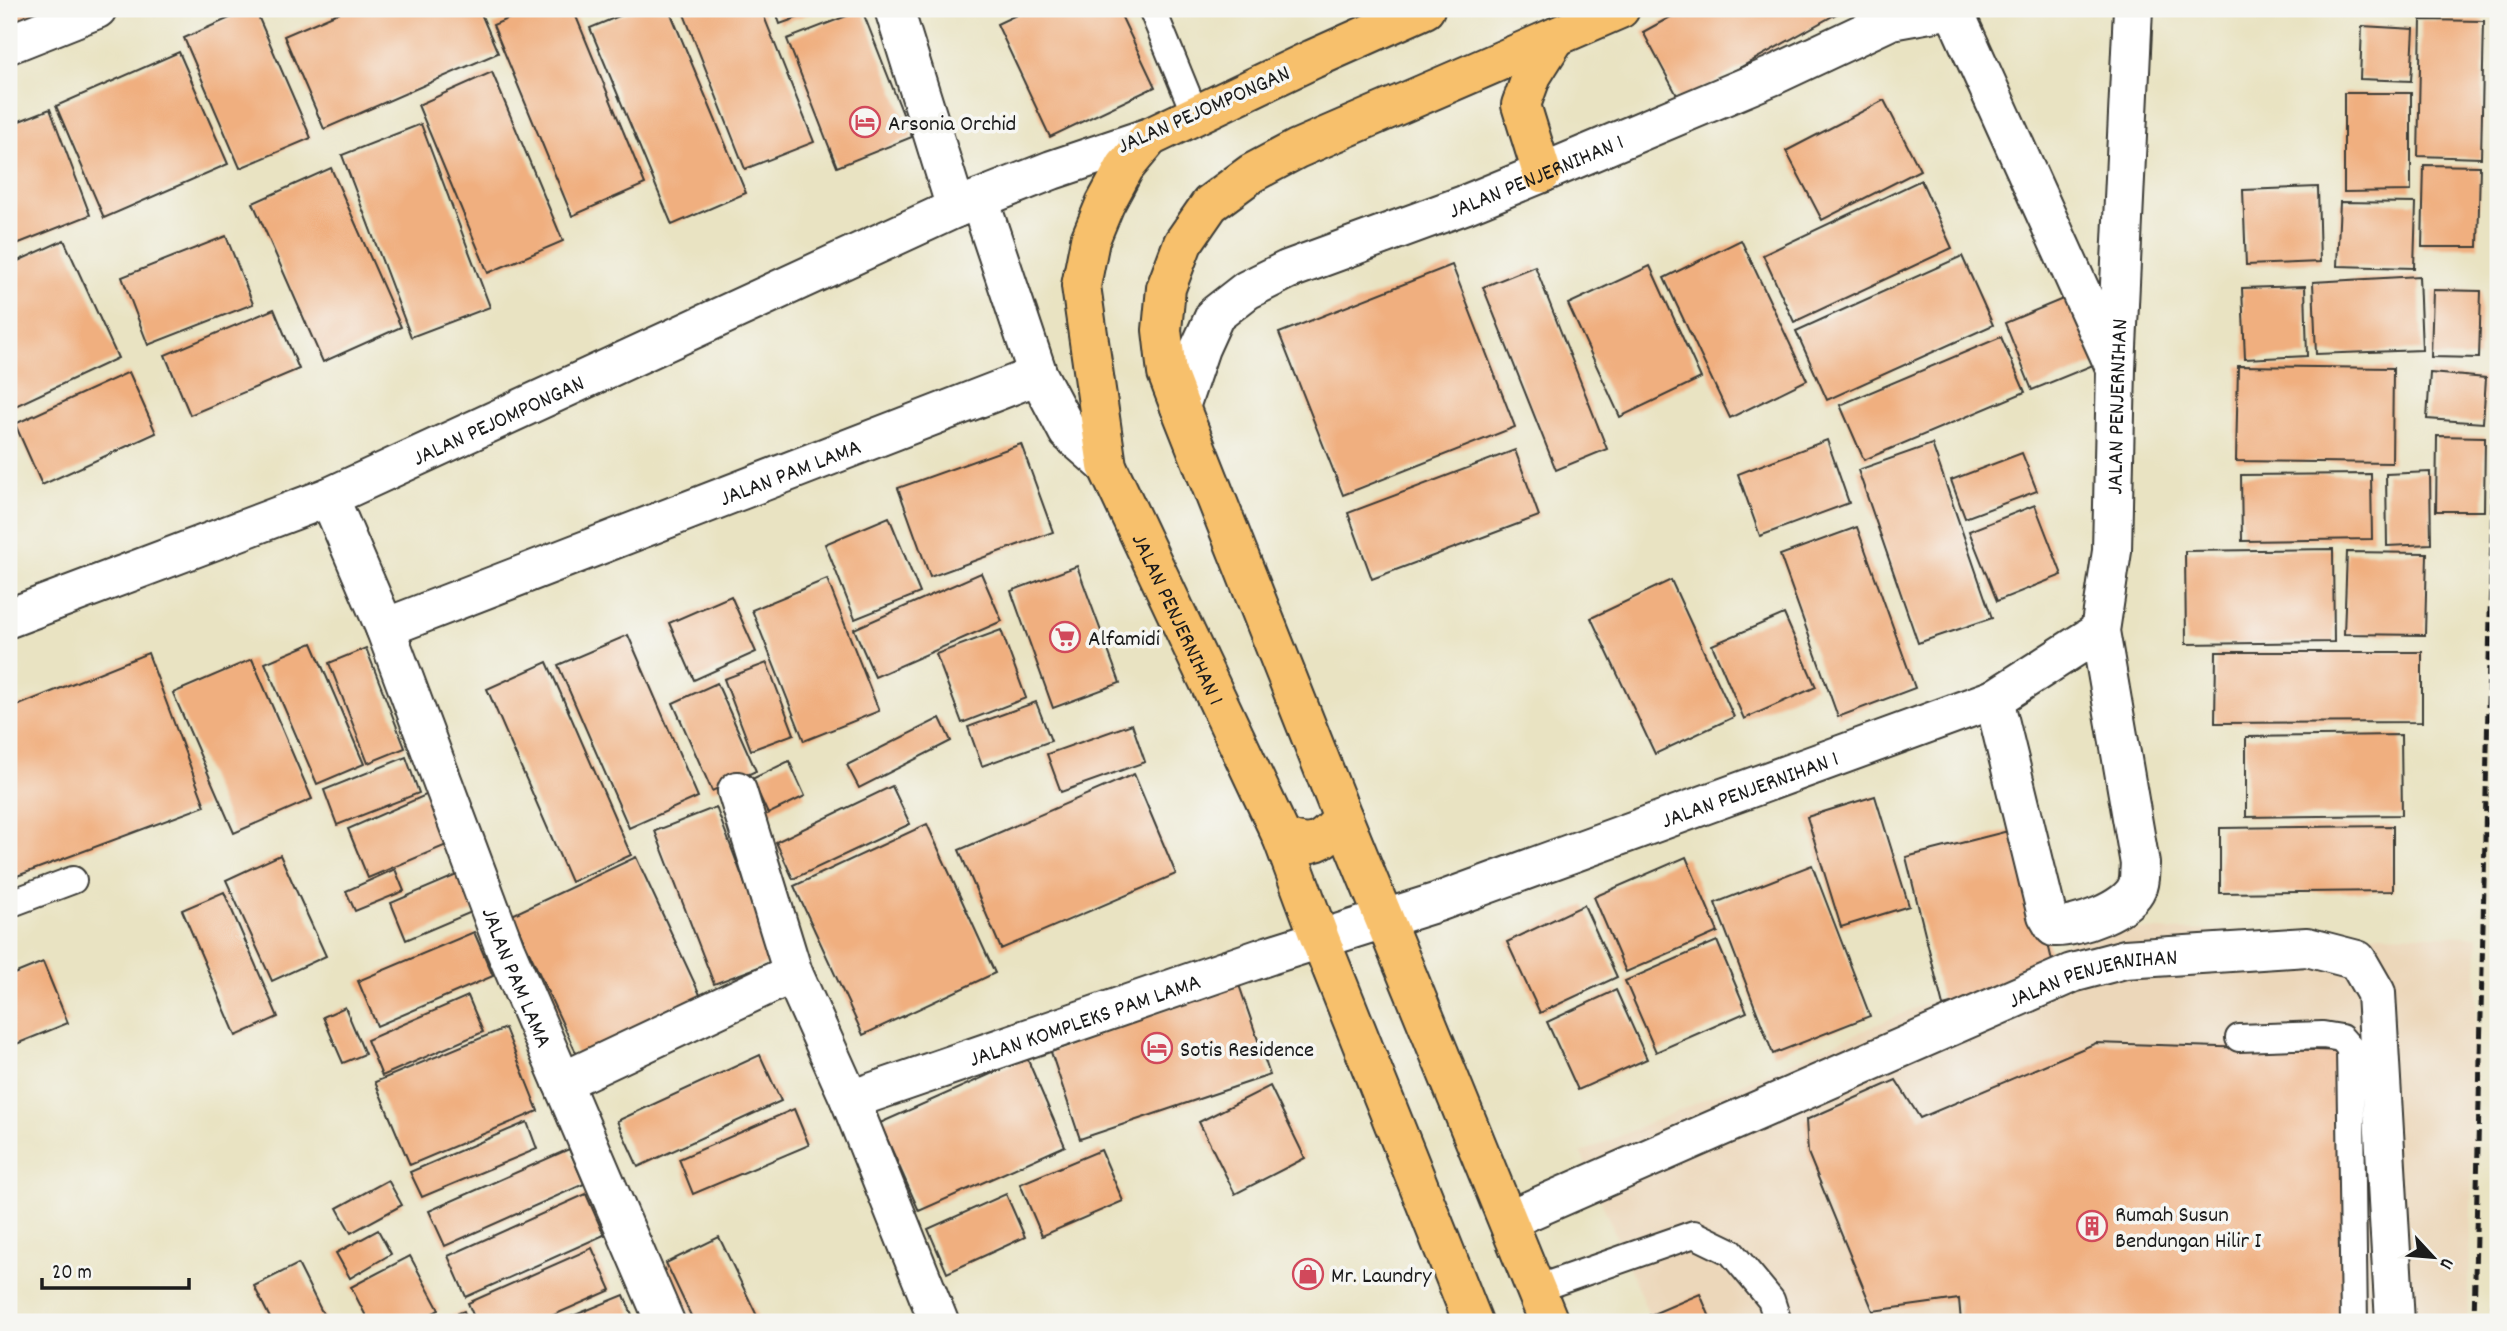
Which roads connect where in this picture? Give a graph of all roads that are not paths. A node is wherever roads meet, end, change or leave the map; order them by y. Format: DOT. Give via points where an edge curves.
graph roads {
  1 [pos="97,9"];
  2 [pos="894,9"];
  3 [pos="1152,9"];
  4 [pos="1424,9"];
  5 [pos="1620,9"];
  6 [pos="1953,9"];
  7 [pos="2133,9"];
  8 [pos="1556,37"];
  9 [pos="9,44"];
  10 [pos="1195,114"];
  11 [pos="1150,137"];
  12 [pos="1542,173"];
  13 [pos="968,204"];
  14 [pos="2116,368"];
  15 [pos="1038,375"];
  16 [pos="1180,407"];
  17 [pos="1107,466"];
  18 [pos="329,497"];
  19 [pos="9,618"];
  20 [pos="385,628"];
  21 [pos="2100,631"];
  22 [pos="1994,699"];
  23 [pos="737,791"];
  24 [pos="1343,818"];
  25 [pos="1282,837"];
  26 [pos="73,880"];
  27 [pos="9,904"];
  28 [pos="1385,918"];
  29 [pos="1320,939"];
  30 [pos="793,973"];
  31 [pos="2239,1038"];
  32 [pos="562,1082"];
  33 [pos="850,1100"];
  34 [pos="1508,1220"];
  35 [pos="1542,1306"];
  36 [pos="664,1322"];
  37 [pos="939,1322"];
  38 [pos="1473,1322"];
  39 [pos="1778,1322"];
  40 [pos="2354,1322"];
  41 [pos="2395,1322"];
  1 -- 9 [label="street"];
  2 -- 13 [label="street"];
  3 -- 10 [label="lane"];
  4 -- 10 [label="main road, JALAN PEJOMPONGAN"];
  5 -- 8 [label="main road"];
  6 -- 12 [label="street, JALAN PENJERNIHAN 1" via="1891,20 1772,76"];
  6 -- 14 [label="street, JALAN PENJERNIHAN 1"];
  7 -- 14 [label="street, JALAN PENJERNIHAN"];
  8 -- 12 [label="main road" via="1532,75 1521,105"];
  8 -- 16 [label="main road" via="1297,149 1252,173 1210,204 1183,243 1166,288 1167,373"];
  10 -- 11 [label="main road, JALAN PEJOMPONGAN"];
  11 -- 13 [label="street, JALAN PEJOMPONGAN"];
  11 -- 17 [label="main road, JALAN PENJERNIHAN 1" via="1125,167 1105,204 1090,240 1081,286"];
  12 -- 16 [label="street, JALAN PENJERNIHAN 1" via="1287,270 1247,290 1215,315"];
  13 -- 15 [label="street"];
  13 -- 18 [label="street, JALAN PEJOMPONGAN"];
  14 -- 21 [label="street, JALAN PENJERNIHAN" via="2112,551"];
  15 -- 17 [label="street" via="1068,432"];
  15 -- 20 [label="street, JALAN PAM LAMA"];
  16 -- 24 [label="main road"];
  17 -- 25 [label="main road, JALAN PENJERNIHAN 1"];
  18 -- 19 [label="street, JALAN PEJOMPONGAN"];
  18 -- 20 [label="street, JALAN PAM LAMA"];
  20 -- 32 [label="street, JALAN PAM LAMA" via="505,949"];
  21 -- 22 [label="street, JALAN PENJERNIHAN 1"];
  21 -- 22 [label="street, JALAN PENJERNIHAN" via="2140,864 2138,886 2130,899 2068,928 2053,927"];
  22 -- 28 [label="street, JALAN PENJERNIHAN 1"];
  23 -- 30 [label="street"];
  24 -- 25 [label="main road" via="1316,843 1301,845"];
  24 -- 28 [label="main road"];
  25 -- 29 [label="main road, JALAN PENJERNIHAN 1"];
  26 -- 27 [label="lane"];
  28 -- 29 [label="street, JALAN PENJERNIHAN 1"];
  28 -- 34 [label="main road"];
  29 -- 33 [label="street, JALAN KOMPLEKS PAM LAMA"];
  29 -- 38 [label="main road, JALAN PENJERNIHAN 1"];
  30 -- 32 [label="street"];
  30 -- 33 [label="street"];
  31 -- 40 [label="lane" via="2323,1035 2341,1038 2350,1048"];
  32 -- 36 [label="street, JALAN PAM LAMA"];
  33 -- 37 [label="street"];
  34 -- 35 [label="main road"];
  34 -- 41 [label="street, JALAN PENJERNIHAN" via="2072,973 2125,959 2307,947 2357,960 2375,993"];
  35 -- 39 [label="lane" via="1694,1234 1731,1252 1770,1300"];
}
